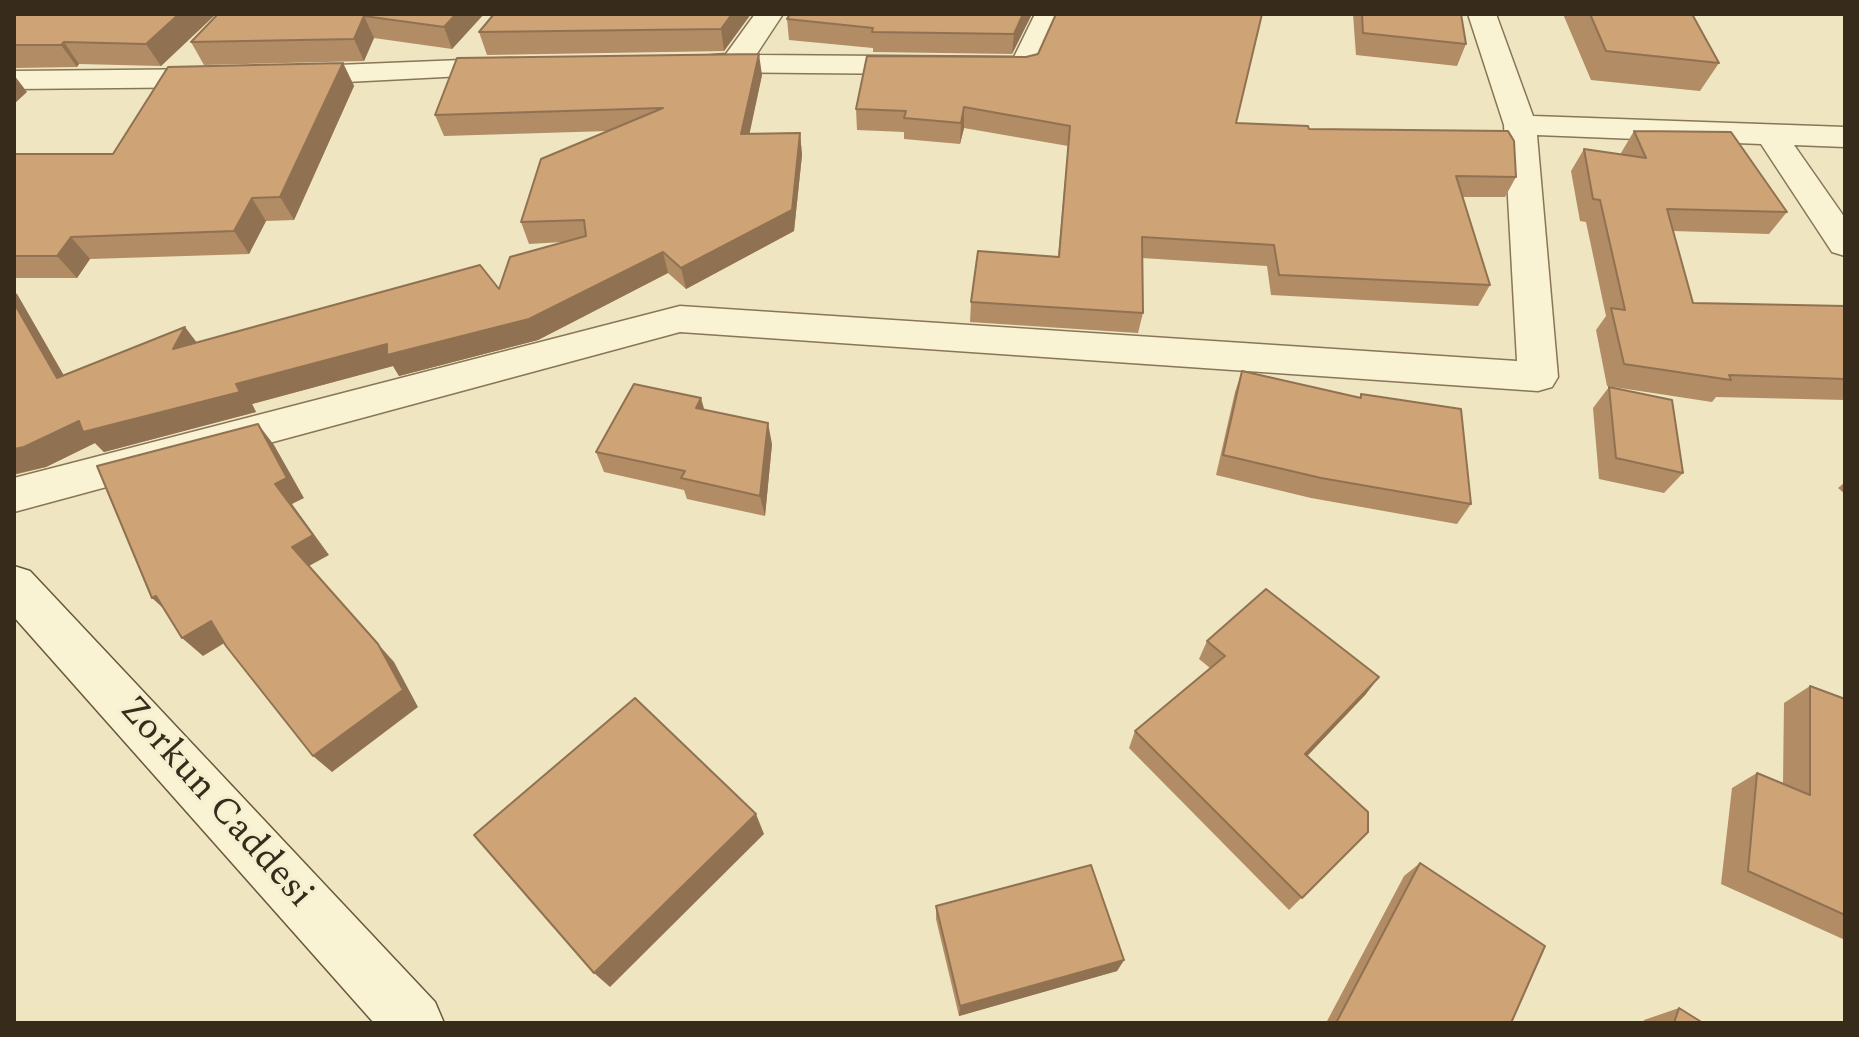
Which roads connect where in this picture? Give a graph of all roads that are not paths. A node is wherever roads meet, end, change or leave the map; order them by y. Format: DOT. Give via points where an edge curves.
graph roads {
  1 [pos="769,14"];
  2 [pos="1049,14"];
  3 [pos="1482,14"];
  4 [pos="484,35"];
  5 [pos="202,47"];
  6 [pos="735,63"];
  7 [pos="673,64"];
  8 [pos="534,66"];
  9 [pos="457,67"];
  10 [pos="169,79"];
  11 [pos="14,80"];
  12 [pos="1520,125"];
  13 [pos="1771,135"];
  14 [pos="1845,137"];
  15 [pos="1845,244"];
  16 [pos="14,495"];
  17 [pos="14,585"];
  18 [pos="414,1023"];
  1 -- 6 [label="street"];
  2 -- 6 [label="street" via="1024,66"];
  3 -- 12 [label="street"];
  4 -- 9 [label="street"];
  5 -- 10 [label="street"];
  6 -- 7 [label="street"];
  8 -- 9 [label="street"];
  9 -- 10 [label="street"];
  10 -- 11 [label="street"];
  12 -- 13 [label="street"];
  12 -- 16 [label="street" via="1538,377 680,319"];
  13 -- 14 [label="street"];
  13 -- 15 [label="street"];
  17 -- 18 [label="street, Zorkun Caddesi"];
}
